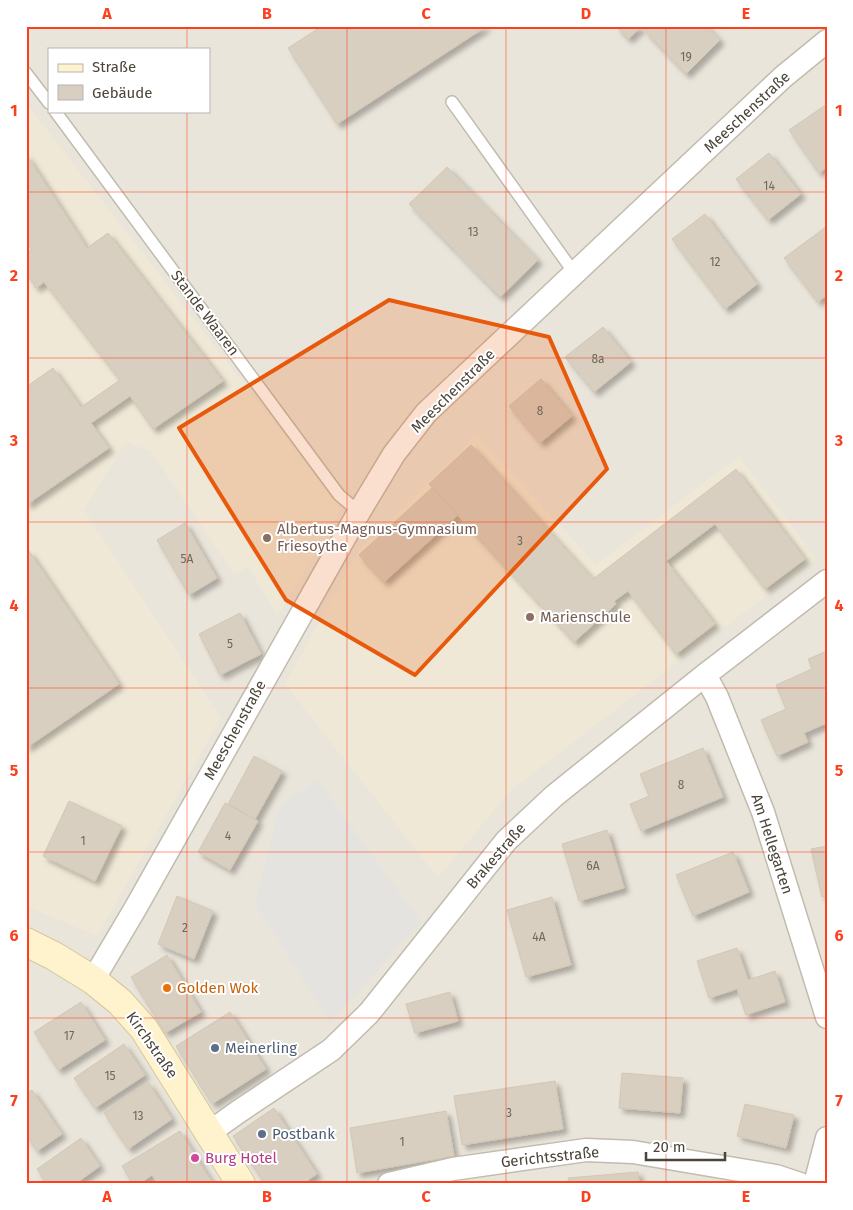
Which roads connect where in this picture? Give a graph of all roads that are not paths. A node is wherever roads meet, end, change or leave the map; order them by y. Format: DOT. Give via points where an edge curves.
graph roads {
  1 [pos="827,41"];
  2 [pos="26,73"];
  3 [pos="48,102"];
  4 [pos="452,102"];
  5 [pos="56,112"];
  6 [pos="575,274"];
  7 [pos="359,512"];
  8 [pos="827,581"];
  9 [pos="705,675"];
  10 [pos="26,942"];
  11 [pos="93,980"];
  12 [pos="827,1017"];
  13 [pos="210,1132"];
  14 [pos="827,1138"];
  15 [pos="454,1176"];
  16 [pos="242,1184"];
  17 [pos="389,1184"];
  18 [pos="800,1184"];
  19 [pos="815,1184"];
  1 -- 6 [label="street, Meeschenstraße" via="783,77"];
  2 -- 3 [label="lane"];
  4 -- 6 [label="lane"];
  5 -- 7 [label="lane, Stande Waaren" via="339,495"];
  6 -- 7 [label="street, Meeschenstraße" via="426,414 394,454"];
  7 -- 11 [label="street, Meeschenstraße"];
  8 -- 9 [label="street, Brakestraße"];
  9 -- 12 [label="street, Am Hellegarten" via="763,812"];
  9 -- 13 [label="street, Brakestraße" via="554,796 506,841 369,1013 332,1050"];
  10 -- 11 [label="street, Kirchstraße"];
  11 -- 13 [label="street, Kirchstraße" via="120,1002 144,1030"];
  13 -- 16 [label="street, Kirchstraße"];
  14 -- 19 [label="street"];
  15 -- 17 [label="street, Gerichtsstraße"];
  15 -- 18 [label="street, Gerichtsstraße" via="586,1150 633,1152 776,1176"];
}
